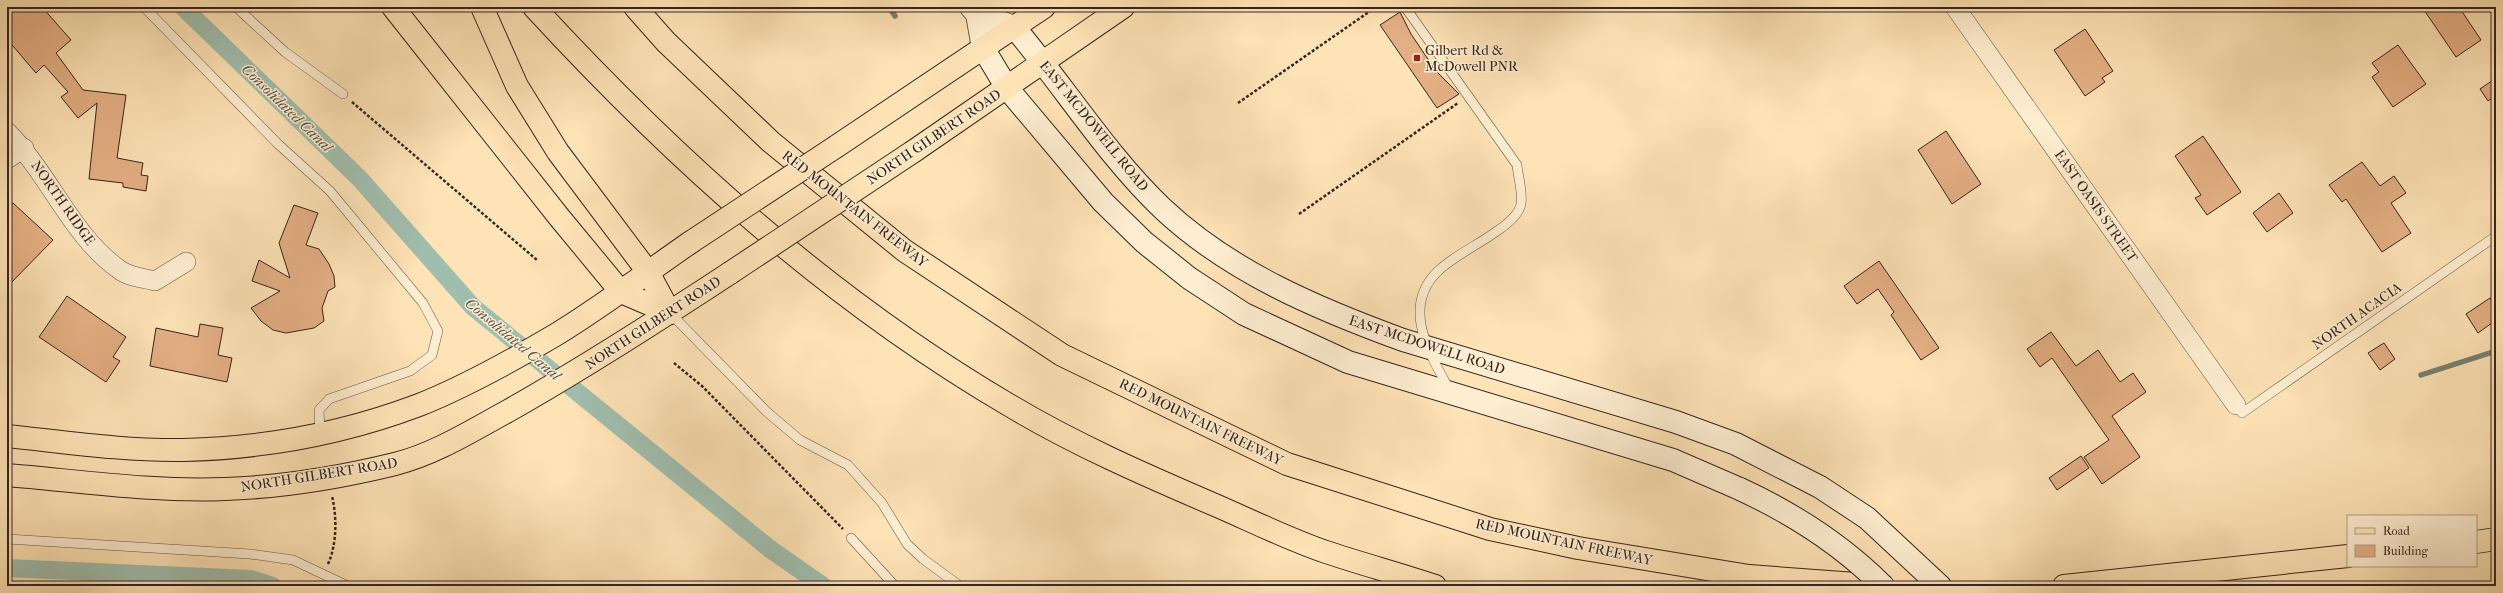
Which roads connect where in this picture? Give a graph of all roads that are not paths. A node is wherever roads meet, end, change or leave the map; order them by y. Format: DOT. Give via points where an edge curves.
graph roads {
  1 [pos="144,7"];
  2 [pos="236,7"];
  3 [pos="393,7"];
  4 [pos="482,7"];
  5 [pos="534,7"];
  6 [pos="635,7"];
  7 [pos="1044,7"];
  8 [pos="1123,7"];
  9 [pos="1405,7"];
  10 [pos="1955,7"];
  11 [pos="974,11"];
  12 [pos="1014,27"];
  13 [pos="983,48"];
  14 [pos="1044,63"];
  15 [pos="1007,88"];
  16 [pos="343,94"];
  17 [pos="7,132"];
  18 [pos="24,148"];
  19 [pos="7,159"];
  20 [pos="2496,236"];
  21 [pos="186,262"];
  22 [pos="648,272"];
  23 [pos="621,292"];
  24 [pos="670,313"];
  25 [pos="1426,347"];
  26 [pos="1452,394"];
  27 [pos="2236,405"];
  28 [pos="320,433"];
  29 [pos="7,436"];
  30 [pos="7,475"];
  31 [pos="851,538"];
  32 [pos="7,539"];
  33 [pos="2496,539"];
  34 [pos="2477,542"];
  35 [pos="2347,556"];
  36 [pos="348,586"];
  37 [pos="895,586"];
  38 [pos="960,586"];
  39 [pos="1435,586"];
  40 [pos="1883,586"];
  41 [pos="1940,586"];
  42 [pos="2064,586"];
  1 -- 28 [label="lane" via="278,144 330,192 423,303 438,331 432,355 410,371 329,399 319,410"];
  2 -- 16 [label="lane" via="285,52"];
  3 -- 23 [label="main road"];
  4 -- 22 [label="main road" via="517,86 558,152"];
  5 -- 39 [label="main road" via="664,139 772,238 940,362 1010,406 1146,476 1325,551"];
  6 -- 40 [label="main road, RED MOUNTAIN FREEWAY" via="666,42 771,142 905,251 1062,355 1287,464 1490,529 1578,548 1749,576"];
  7 -- 12 [label="main road"];
  8 -- 14 [label="main road, NORTH GILBERT ROAD"];
  9 -- 25 [label="lane" via="1517,165 1521,205 1509,222 1437,273 1430,283 1418,314"];
  10 -- 27 [label="street, EAST OASIS STREET"];
  11 -- 12 [label="main road"];
  11 -- 13 [label="main road"];
  12 -- 13 [label="main road"];
  12 -- 14 [label="main road, EAST MCDOWELL ROAD"];
  13 -- 15 [label="main road"];
  13 -- 22 [label="main road, bridge" via="876,122"];
  14 -- 15 [label="main road, NORTH GILBERT ROAD"];
  14 -- 25 [label="main road, EAST MCDOWELL ROAD" via="1130,174 1164,209 1205,244 1238,265 1316,305 1362,325"];
  15 -- 24 [label="main road, NORTH GILBERT ROAD, bridge"];
  15 -- 26 [label="main road" via="1103,202 1144,242 1189,278 1244,314 1300,341 1348,362"];
  17 -- 18 [label="street, NORTH RIDGE"];
  18 -- 19 [label="street"];
  18 -- 21 [label="street, NORTH RIDGE" via="92,246 121,271 155,281"];
  20 -- 27 [label="lane, NORTH ACACIA" via="2242,414"];
  22 -- 23 [label="main road"];
  22 -- 24 [label="main road"];
  23 -- 24 [label="main road"];
  23 -- 28 [label="main road" via="556,334 478,378 418,405"];
  24 -- 30 [label="main road, NORTH GILBERT ROAD" via="597,360 474,430 396,463 264,486 217,489 172,489"];
  24 -- 38 [label="lane" via="767,412 800,440 848,466 882,503 907,544"];
  25 -- 26 [label="lane"];
  25 -- 41 [label="main road, EAST MCDOWELL ROAD" via="1676,422 1736,444 1820,487 1867,518"];
  26 -- 40 [label="main road, bridge" via="1673,460 1740,488 1776,506 1818,534"];
  28 -- 29 [label="main road" via="258,445 182,450 99,446"];
  31 -- 37 [label="lane"];
  32 -- 36 [label="lane" via="250,554 293,560"];
  33 -- 34 [label="main road"];
  35 -- 42 [label="main road"];
}
